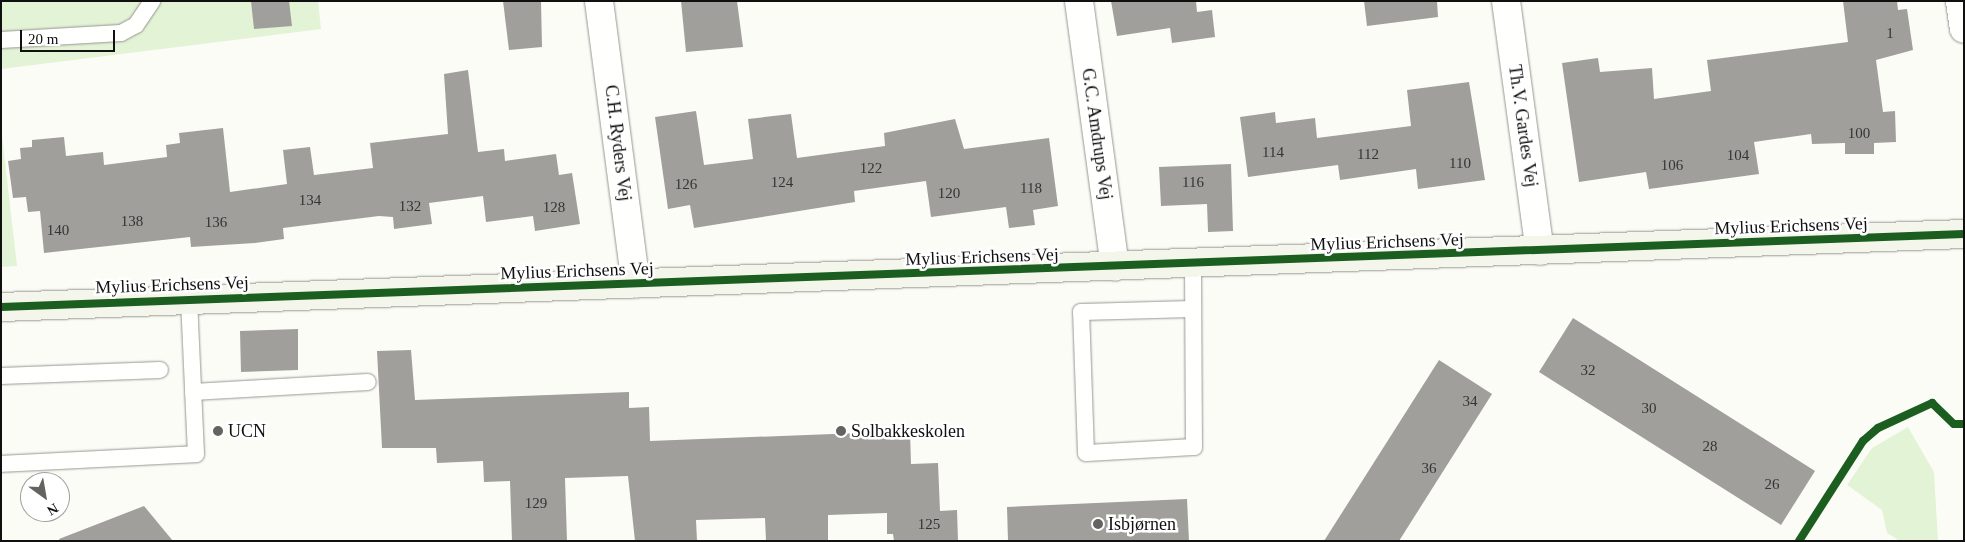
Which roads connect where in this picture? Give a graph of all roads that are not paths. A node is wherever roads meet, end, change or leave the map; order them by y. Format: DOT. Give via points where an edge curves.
graph roads {
  1 [pos="152,1"];
  2 [pos="599,1"];
  3 [pos="1079,1"];
  4 [pos="1506,1"];
  5 [pos="1960,1"];
  6 [pos="1964,29"];
  7 [pos="1,40"];
  8 [pos="1964,234"];
  9 [pos="1540,251"];
  10 [pos="1193,264"];
  11 [pos="1115,267"];
  12 [pos="636,284"];
  13 [pos="189,300"];
  14 [pos="1,307"];
  15 [pos="1193,309"];
  16 [pos="160,370"];
  17 [pos="1,376"];
  18 [pos="368,382"];
  19 [pos="193,392"];
  20 [pos="1,464"];
  1 -- 7 [label="lane" via="136,25 121,33"];
  2 -- 12 [label="street, C.H. Ryders Vej"];
  3 -- 11 [label="street, G.C. Amdrups Vej"];
  4 -- 9 [label="street, Th.V. Gardes Vej"];
  5 -- 6 [label="street"];
  8 -- 9 [label="street, Mylius Erichsens Vej"];
  9 -- 10 [label="street, Mylius Erichsens Vej"];
  10 -- 11 [label="street, Mylius Erichsens Vej"];
  10 -- 15 [label="lane"];
  11 -- 12 [label="street, Mylius Erichsens Vej"];
  12 -- 13 [label="street, Mylius Erichsens Vej"];
  13 -- 14 [label="street, Mylius Erichsens Vej"];
  13 -- 19 [label="lane"];
  15 -- 15 [label="lane" via="1194,447 1086,453 1081,312"];
  16 -- 17 [label="lane"];
  18 -- 19 [label="lane"];
  19 -- 20 [label="lane" via="196,454"];
}
